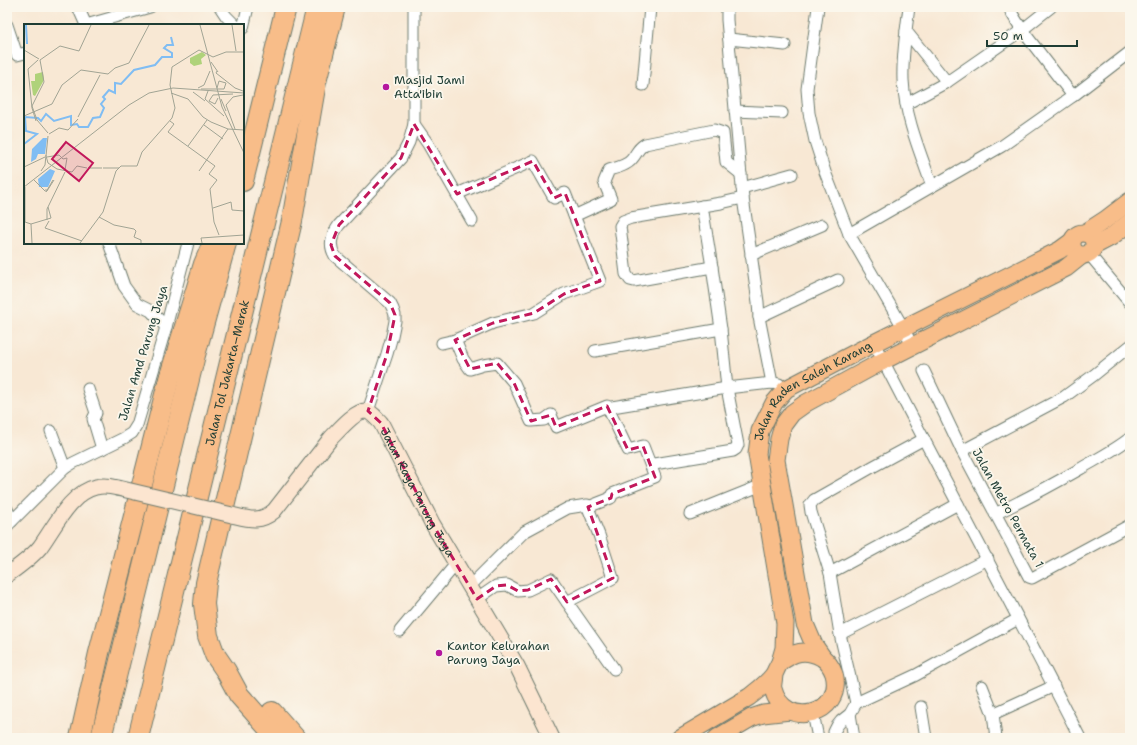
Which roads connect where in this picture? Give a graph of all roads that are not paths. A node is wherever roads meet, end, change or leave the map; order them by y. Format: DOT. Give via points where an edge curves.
graph roads {
  1 [pos="78,7"];
  2 [pos="150,7"];
  3 [pos="220,7"];
  4 [pos="248,7"];
  5 [pos="286,7"];
  6 [pos="317,7"];
  7 [pos="335,7"];
  8 [pos="414,7"];
  9 [pos="650,7"];
  10 [pos="728,7"];
  11 [pos="818,7"];
  12 [pos="909,7"];
  13 [pos="1010,7"];
  14 [pos="1051,7"];
  15 [pos="7,24"];
  16 [pos="86,24"];
  17 [pos="90,24"];
  18 [pos="234,24"];
  19 [pos="244,24"];
  20 [pos="1022,30"];
  21 [pos="906,31"];
  22 [pos="729,39"];
  23 [pos="785,45"];
  24 [pos="24,52"];
  25 [pos="1130,52"];
  26 [pos="947,82"];
  27 [pos="644,85"];
  28 [pos="1073,96"];
  29 [pos="906,104"];
  30 [pos="735,111"];
  31 [pos="782,113"];
  32 [pos="414,124"];
  33 [pos="741,174"];
  34 [pos="792,174"];
  35 [pos="244,177"];
  36 [pos="932,186"];
  37 [pos="742,193"];
  38 [pos="457,194"];
  39 [pos="1130,201"];
  40 [pos="702,206"];
  41 [pos="574,216"];
  42 [pos="472,221"];
  43 [pos="1130,222"];
  44 [pos="822,225"];
  45 [pos="849,234"];
  46 [pos="109,244"];
  47 [pos="188,244"];
  48 [pos="213,244"];
  49 [pos="226,244"];
  50 [pos="1084,246"];
  51 [pos="751,255"];
  52 [pos="712,267"];
  53 [pos="838,280"];
  54 [pos="1130,303"];
  55 [pos="759,317"];
  56 [pos="166,327"];
  57 [pos="721,329"];
  58 [pos="904,329"];
  59 [pos="455,340"];
  60 [pos="874,343"];
  61 [pos="442,344"];
  62 [pos="912,346"];
  63 [pos="1130,346"];
  64 [pos="595,351"];
  65 [pos="883,361"];
  66 [pos="924,371"];
  67 [pos="779,386"];
  68 [pos="727,388"];
  69 [pos="88,389"];
  70 [pos="612,407"];
  71 [pos="368,411"];
  72 [pos="51,431"];
  73 [pos="1130,438"];
  74 [pos="924,439"];
  75 [pos="102,449"];
  76 [pos="962,451"];
  77 [pos="168,462"];
  78 [pos="654,464"];
  79 [pos="65,468"];
  80 [pos="762,485"];
  81 [pos="958,504"];
  82 [pos="588,507"];
  83 [pos="7,509"];
  84 [pos="690,514"];
  85 [pos="995,514"];
  86 [pos="9,524"];
  87 [pos="1130,525"];
  88 [pos="988,559"];
  89 [pos="456,564"];
  90 [pos="830,574"];
  91 [pos="7,575"];
  92 [pos="470,586"];
  93 [pos="477,599"];
  94 [pos="567,602"];
  95 [pos="1018,619"];
  96 [pos="400,631"];
  97 [pos="840,634"];
  98 [pos="99,653"];
  99 [pos="823,658"];
  100 [pos="777,668"];
  101 [pos="614,669"];
  102 [pos="226,671"];
  103 [pos="982,686"];
  104 [pos="1054,686"];
  105 [pos="856,703"];
  106 [pos="921,707"];
  107 [pos="790,711"];
  108 [pos="813,713"];
  109 [pos="850,714"];
  110 [pos="993,714"];
  111 [pos="80,738"];
  112 [pos="101,738"];
  113 [pos="138,738"];
  114 [pos="277,738"];
  115 [pos="295,738"];
  116 [pos="552,738"];
  117 [pos="680,738"];
  118 [pos="717,738"];
  119 [pos="818,738"];
  120 [pos="835,738"];
  121 [pos="854,738"];
  122 [pos="926,738"];
  123 [pos="996,738"];
  124 [pos="1080,738"];
  1 -- 16 [label="street"];
  2 -- 17 [label="street"];
  3 -- 18 [label="street"];
  4 -- 19 [label="street"];
  5 -- 35 [label="highway"];
  6 -- 113 [label="highway, Jalan Tol Jakarta–Merak"];
  7 -- 102 [label="highway" via="316,82 292,221 206,583 204,604 208,636 215,655"];
  8 -- 32 [label="street"];
  9 -- 27 [label="street"];
  10 -- 22 [label="street"];
  11 -- 45 [label="street" via="807,89 809,113 824,172"];
  12 -- 21 [label="street"];
  13 -- 20 [label="street"];
  14 -- 20 [label="street"];
  15 -- 24 [label="street" via="17,55"];
  20 -- 26 [label="street"];
  20 -- 28 [label="street"];
  21 -- 26 [label="street"];
  21 -- 29 [label="street" via="903,60"];
  22 -- 23 [label="street"];
  22 -- 30 [label="street"];
  25 -- 28 [label="street"];
  26 -- 29 [label="street"];
  28 -- 36 [label="street" via="1002,146"];
  29 -- 36 [label="street"];
  30 -- 31 [label="street"];
  30 -- 33 [label="street"];
  32 -- 38 [label="street"];
  32 -- 71 [label="street" via="401,158 334,232 331,245 335,256 390,303 395,314 387,354"];
  33 -- 37 [label="street"];
  33 -- 41 [label="street" via="726,162 723,133 714,130 644,144 632,160 609,170 604,182 611,199"];
  34 -- 37 [label="street"];
  36 -- 45 [label="street"];
  37 -- 40 [label="street" via="720,203"];
  37 -- 51 [label="street"];
  38 -- 41 [label="street" via="533,161 554,198 565,193"];
  38 -- 42 [label="street"];
  39 -- 50 [label="main road, Jalan Raden Saleh Karang" via="1105,220"];
  40 -- 52 [label="street"];
  40 -- 52 [label="street" via="623,221 620,226 626,274 634,281"];
  41 -- 59 [label="street" via="600,281 564,294 534,313 493,323"];
  43 -- 50 [label="main road, Jalan Raden Saleh Karang" via="1111,237"];
  44 -- 51 [label="street"];
  45 -- 58 [label="street"];
  46 -- 56 [label="street" via="124,286 137,304 151,311"];
  47 -- 56 [label="street, Jalan Amd Parung Jaya"];
  48 -- 98 [label="highway" via="204,264 169,379"];
  49 -- 77 [label="highway"];
  50 -- 54 [label="street"];
  50 -- 58 [label="main road, Jalan Raden Saleh Karang" via="1060,250"];
  50 -- 62 [label="main road, Jalan Raden Saleh Karang" via="1066,268"];
  51 -- 55 [label="street"];
  52 -- 57 [label="street"];
  53 -- 55 [label="street"];
  55 -- 67 [label="street"];
  56 -- 75 [label="street, Jalan Amd Parung Jaya" via="138,425 124,438"];
  57 -- 64 [label="street"];
  57 -- 68 [label="street"];
  58 -- 60 [label="main road, Jalan Raden Saleh Karang"];
  58 -- 62 [label="street"];
  59 -- 61 [label="street"];
  59 -- 82 [label="street" via="470,369 497,363 514,383 531,421 544,420 551,415 556,427 607,406 628,450 643,446 655,477 612,494 611,498"];
  60 -- 65 [label="street"];
  60 -- 67 [label="main road, Jalan Raden Saleh Karang"];
  62 -- 65 [label="main road, Jalan Raden Saleh Karang"];
  63 -- 76 [label="street" via="1064,396"];
  65 -- 74 [label="street"];
  65 -- 99 [label="main road, Jalan Raden Saleh Karang" via="806,402 792,413 783,425 779,439 776,460 805,624"];
  66 -- 76 [label="street, Jalan Metro Permata 1"];
  67 -- 68 [label="street"];
  67 -- 80 [label="main road, Jalan Raden Saleh Karang" via="774,403 760,430 757,454"];
  68 -- 70 [label="street"];
  68 -- 78 [label="street" via="738,445 736,450"];
  69 -- 75 [label="street" via="96,413 93,419"];
  71 -- 89 [label="street, Jalan Raya Parung Jaya" via="381,423"];
  71 -- 91 [label="street, bridge" via="346,423 331,438 269,515 252,519 118,488 95,487 84,492 64,511 39,548"];
  72 -- 79 [label="street"];
  73 -- 85 [label="street" via="1069,475"];
  74 -- 81 [label="street"];
  74 -- 90 [label="street" via="814,500 810,505"];
  75 -- 79 [label="street, Jalan Amd Parung Jaya"];
  76 -- 85 [label="street, Jalan Metro Permata 1"];
  77 -- 98 [label="highway"];
  77 -- 112 [label="highway"];
  79 -- 86 [label="street, Jalan Amd Parung Jaya"];
  80 -- 84 [label="street"];
  80 -- 100 [label="main road, Jalan Raden Saleh Karang" via="785,623 784,648"];
  81 -- 88 [label="street"];
  81 -- 90 [label="street"];
  82 -- 92 [label="street" via="587,505 568,508 524,532"];
  82 -- 94 [label="street" via="613,578"];
  83 -- 86 [label="street"];
  85 -- 87 [label="street, Jalan Metro Permata 1" via="1028,576 1032,578"];
  88 -- 95 [label="street"];
  88 -- 97 [label="street"];
  89 -- 92 [label="street, Jalan Raya Parung Jaya"];
  89 -- 96 [label="street"];
  90 -- 97 [label="street"];
  92 -- 93 [label="street, Jalan Raya Parung Jaya"];
  93 -- 94 [label="street" via="496,586 507,585 518,591 528,590 551,579"];
  93 -- 116 [label="street, Jalan Raya Parung Jaya" via="517,666"];
  94 -- 101 [label="street"];
  95 -- 104 [label="street"];
  95 -- 105 [label="street" via="916,675"];
  97 -- 105 [label="street"];
  98 -- 111 [label="highway"];
  99 -- 100 [label="main road" via="809,652 793,653"];
  99 -- 108 [label="main road" via="832,668 836,681 833,695 825,706"];
  100 -- 107 [label="main road" via="773,688 779,702"];
  100 -- 117 [label="main road" via="749,697"];
  102 -- 114 [label="highway" via="239,695"];
  102 -- 115 [label="highway" via="250,686"];
  103 -- 110 [label="street"];
  104 -- 110 [label="street"];
  104 -- 124 [label="street"];
  105 -- 109 [label="street"];
  106 -- 122 [label="street"];
  107 -- 108 [label="main road" via="797,714"];
  107 -- 118 [label="main road" via="751,718"];
  108 -- 119 [label="street"];
  109 -- 120 [label="street" via="837,726"];
  109 -- 121 [label="street"];
  110 -- 123 [label="street"];
}
